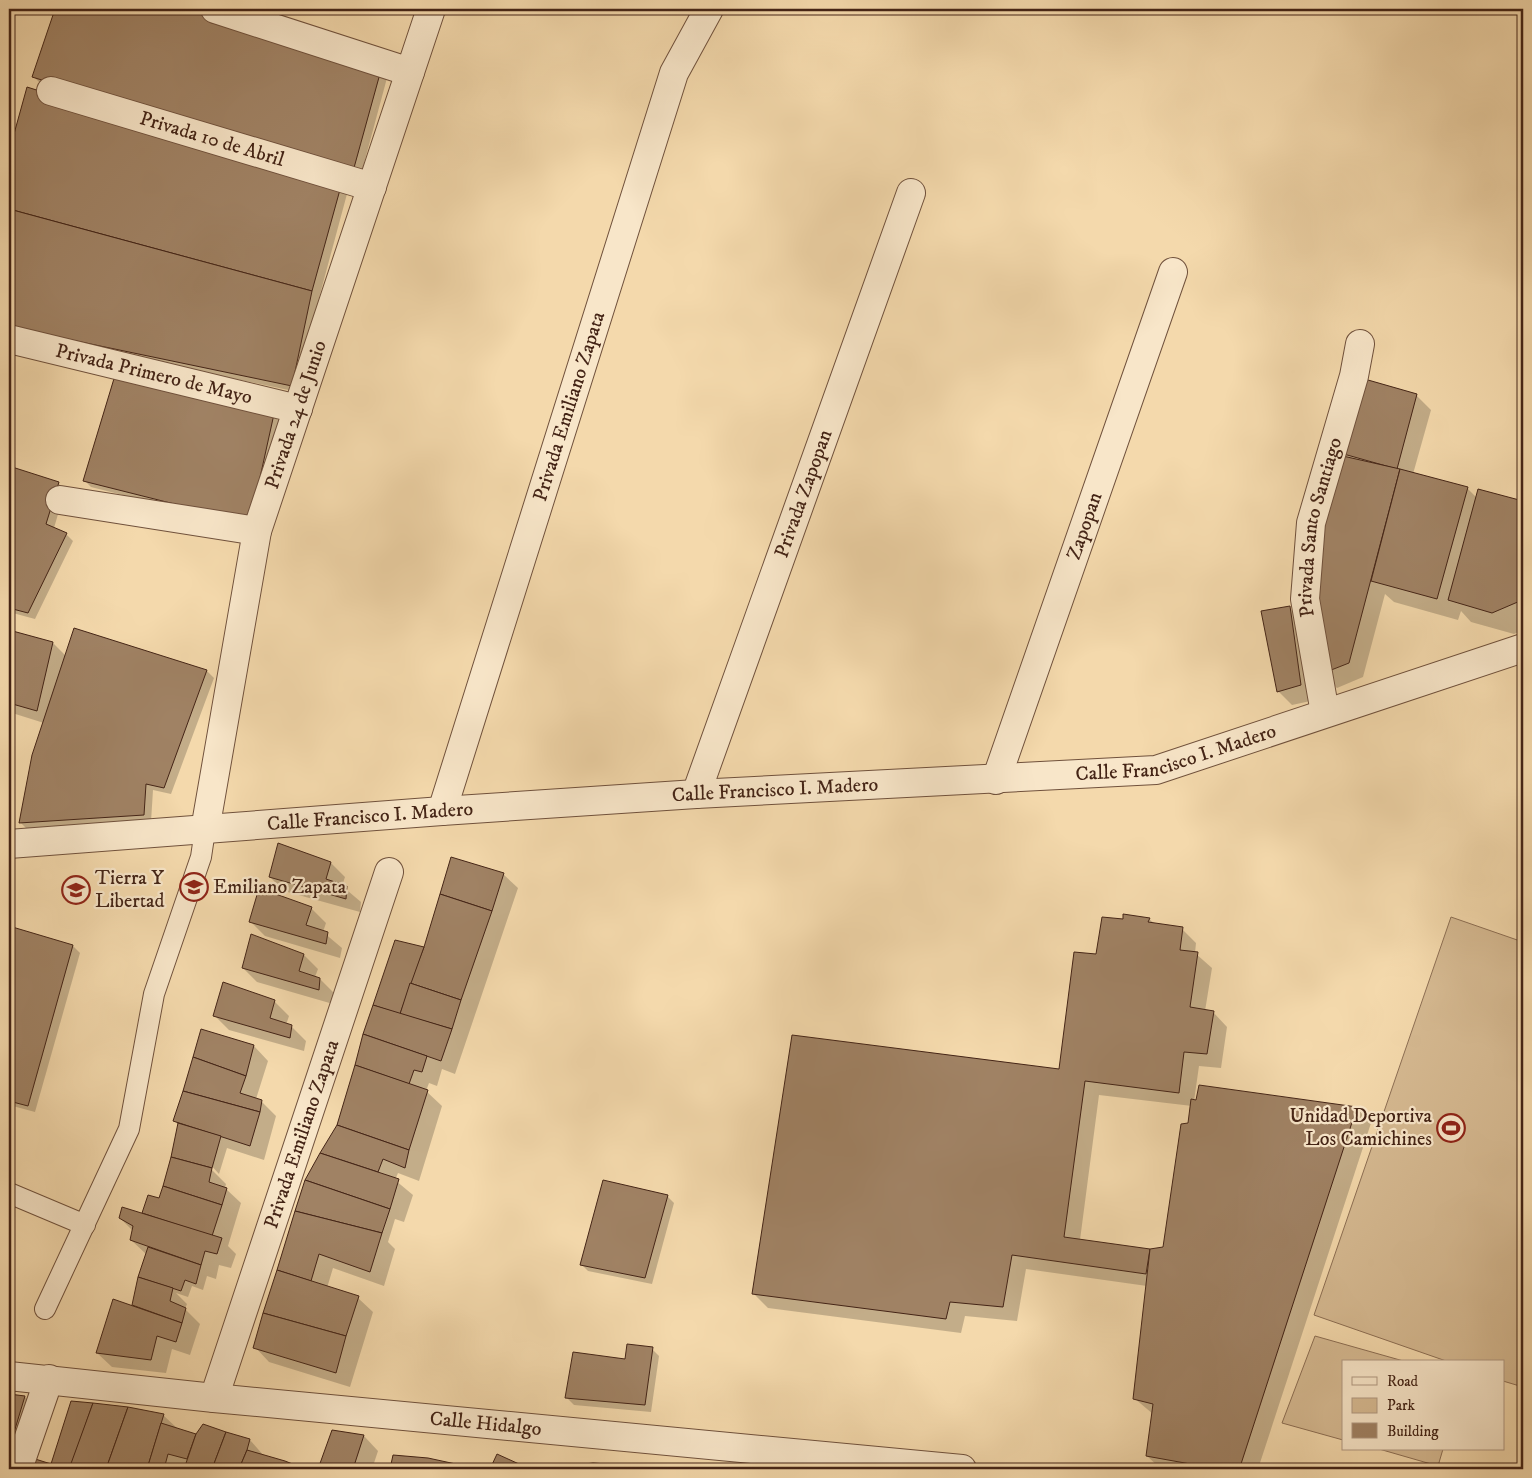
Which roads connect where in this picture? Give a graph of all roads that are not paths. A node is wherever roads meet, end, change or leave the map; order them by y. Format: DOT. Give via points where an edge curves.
graph roads {
  1 [pos="215,9"];
  2 [pos="431,9"];
  3 [pos="709,9"];
  4 [pos="410,72"];
  5 [pos="51,91"];
  6 [pos="372,187"];
  7 [pos="911,193"];
  8 [pos="1173,272"];
  9 [pos="9,339"];
  10 [pos="1360,344"];
  11 [pos="298,409"];
  12 [pos="60,500"];
  13 [pos="257,531"];
  14 [pos="1523,648"];
  15 [pos="1325,713"];
  16 [pos="996,780"];
  17 [pos="696,794"];
  18 [pos="442,811"];
  19 [pos="205,830"];
  20 [pos="9,844"];
  21 [pos="388,872"];
  22 [pos="9,1193"];
  23 [pos="85,1225"];
  24 [pos="45,1308"];
  25 [pos="9,1376"];
  26 [pos="49,1379"];
  27 [pos="214,1398"];
  28 [pos="18,1469"];
  29 [pos="962,1469"];
  1 -- 4 [label="street"];
  2 -- 4 [label="street, Privada 24 de Junio"];
  3 -- 18 [label="street, Privada Emiliano Zapata" via="674,73"];
  4 -- 6 [label="street, Privada 24 de Junio"];
  5 -- 6 [label="street, Privada 10 de Abril"];
  6 -- 11 [label="street, Privada 24 de Junio"];
  7 -- 17 [label="street, Privada Zapopan"];
  8 -- 16 [label="street, Zapopan"];
  9 -- 11 [label="street, Privada Primero de Mayo"];
  10 -- 15 [label="street, Privada Santo Santiago" via="1354,376 1311,523 1305,599"];
  11 -- 13 [label="street, Privada 24 de Junio"];
  12 -- 13 [label="street"];
  13 -- 19 [label="street, Privada 24 de Junio"];
  14 -- 15 [label="street, Calle Francisco I. Madero"];
  15 -- 16 [label="street, Calle Francisco I. Madero" via="1156,770"];
  16 -- 17 [label="street, Calle Francisco I. Madero"];
  17 -- 18 [label="street, Calle Francisco I. Madero"];
  18 -- 19 [label="street, Calle Francisco I. Madero"];
  19 -- 20 [label="street, Calle Francisco I. Madero"];
  19 -- 23 [label="lane" via="201,857 154,994 129,1130"];
  21 -- 27 [label="street, Privada Emiliano Zapata"];
  22 -- 23 [label="lane"];
  23 -- 24 [label="lane"];
  25 -- 26 [label="street, Calle Hidalgo"];
  26 -- 27 [label="street, Calle Hidalgo"];
  26 -- 28 [label="street"];
  27 -- 29 [label="street, Calle Hidalgo"];
}
